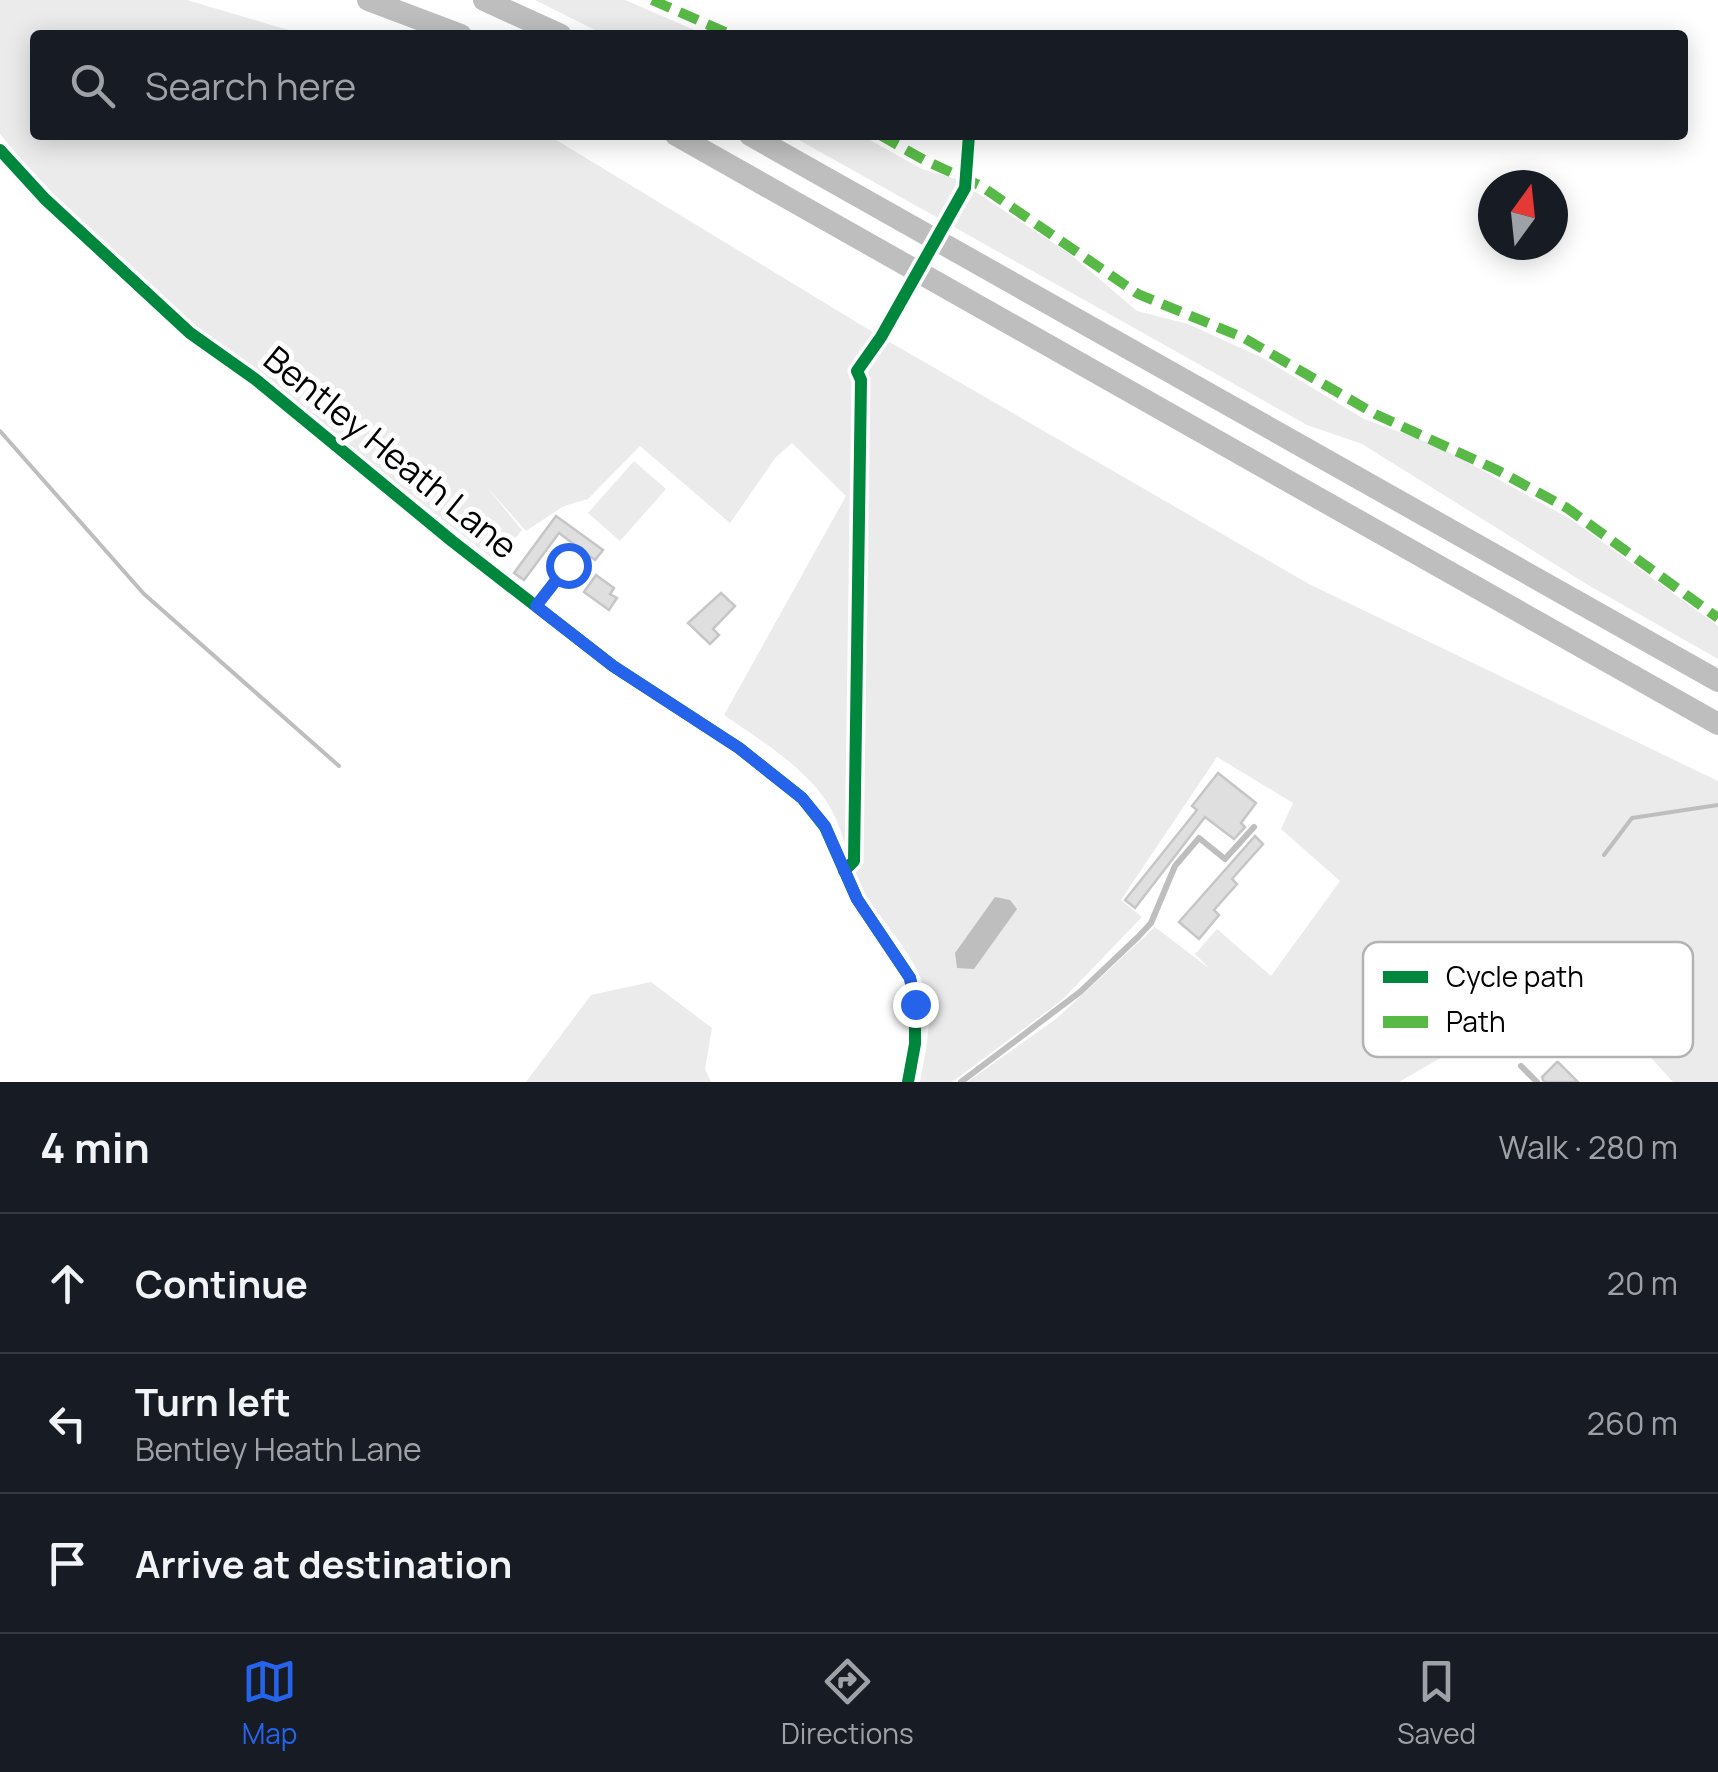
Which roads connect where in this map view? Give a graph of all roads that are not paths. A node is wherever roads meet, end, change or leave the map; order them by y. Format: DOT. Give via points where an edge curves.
graph roads {
  1 [pos="368,0"];
  2 [pos="484,0"];
  3 [pos="448,30"];
  4 [pos="550,30"];
  5 [pos="685,140"];
  6 [pos="759,140"];
  7 [pos="0,150"];
  8 [pos="568,565"];
  9 [pos="536,606"];
  10 [pos="1718,681"];
  11 [pos="1718,724"];
  12 [pos="1254,827"];
  13 [pos="1521,1066"];
  14 [pos="908,1082"];
  15 [pos="961,1082"];
  16 [pos="1538,1082"];
  1 -- 3 [label="highway"];
  2 -- 4 [label="highway"];
  5 -- 11 [label="highway"];
  6 -- 10 [label="highway"];
  7 -- 9 [label="street, Bentley Heath Lane" via="190,334"];
  8 -- 9 [label="lane"];
  9 -- 14 [label="street, Bentley Heath Lane" via="613,666 739,748 818,816 857,899 910,978 915,1044"];
  12 -- 15 [label="lane" via="1225,859 1198,838 1174,866 1138,937 1080,992"];
  13 -- 16 [label="lane"];
}
